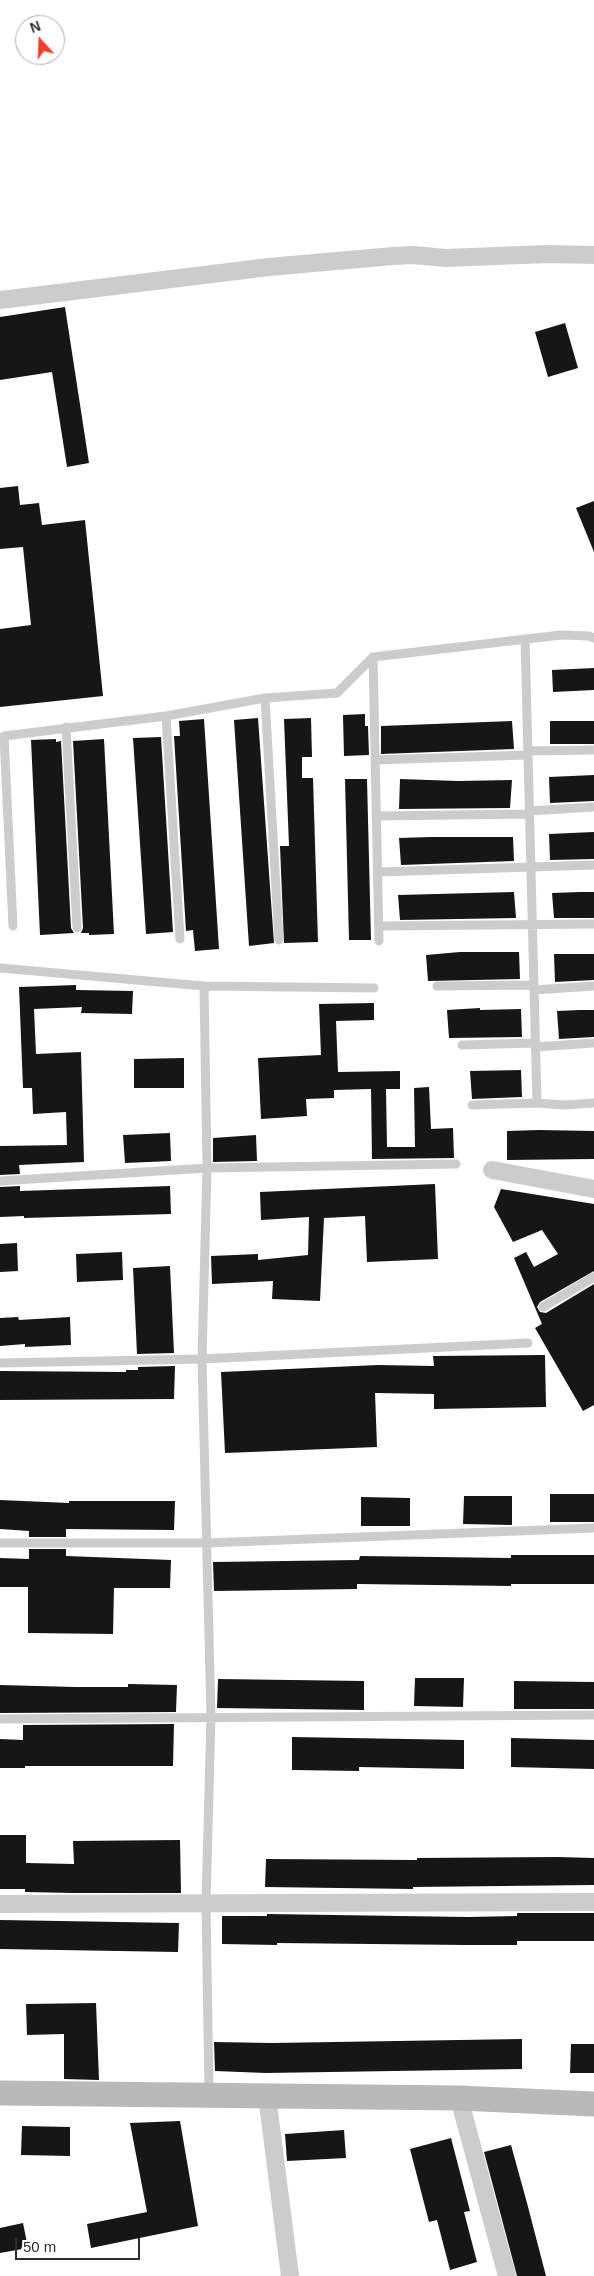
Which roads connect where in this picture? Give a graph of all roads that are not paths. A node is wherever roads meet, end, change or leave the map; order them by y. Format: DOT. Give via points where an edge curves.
graph roads {
  1 [pos="594,255"];
  2 [pos="0,300"];
  3 [pos="594,638"];
  4 [pos="525,639"];
  5 [pos="373,658"];
  6 [pos="265,698"];
  7 [pos="166,716"];
  8 [pos="66,727"];
  9 [pos="594,750"];
  10 [pos="528,753"];
  11 [pos="375,760"];
  12 [pos="594,807"];
  13 [pos="529,812"];
  14 [pos="376,816"];
  15 [pos="594,865"];
  16 [pos="531,868"];
  17 [pos="378,872"];
  18 [pos="594,924"];
  19 [pos="13,926"];
  20 [pos="379,926"];
  21 [pos="532,926"];
  22 [pos="77,928"];
  23 [pos="180,939"];
  24 [pos="279,940"];
  25 [pos="380,941"];
  26 [pos="0,968"];
  27 [pos="204,986"];
  28 [pos="437,986"];
  29 [pos="594,986"];
  30 [pos="534,987"];
  31 [pos="374,988"];
  32 [pos="594,1043"];
  33 [pos="462,1045"];
  34 [pos="535,1045"];
  35 [pos="536,1103"];
  36 [pos="594,1103"];
  37 [pos="472,1105"];
  38 [pos="456,1164"];
  39 [pos="207,1168"];
  40 [pos="492,1170"];
  41 [pos="0,1181"];
  42 [pos="594,1189"];
  43 [pos="594,1277"];
  44 [pos="543,1307"];
  45 [pos="528,1343"];
  46 [pos="202,1359"];
  47 [pos="0,1363"];
  48 [pos="594,1528"];
  49 [pos="0,1543"];
  50 [pos="206,1543"];
  51 [pos="594,1715"];
  52 [pos="211,1716"];
  53 [pos="0,1719"];
  54 [pos="594,1902"];
  55 [pos="206,1903"];
  56 [pos="0,1904"];
  57 [pos="0,2093"];
  58 [pos="210,2096"];
  59 [pos="267,2096"];
  60 [pos="459,2098"];
  61 [pos="594,2104"];
  62 [pos="290,2276"];
  63 [pos="508,2276"];
  1 -- 2 [label="street" via="394,256 239,270"];
  3 -- 4 [label="lane" via="561,635"];
  4 -- 5 [label="lane"];
  4 -- 10 [label="lane"];
  5 -- 6 [label="lane" via="337,693"];
  5 -- 11 [label="lane"];
  6 -- 7 [label="lane"];
  6 -- 24 [label="lane"];
  7 -- 8 [label="lane"];
  7 -- 23 [label="lane"];
  8 -- 19 [label="lane" via="4,736"];
  8 -- 22 [label="lane"];
  9 -- 10 [label="lane"];
  10 -- 11 [label="lane"];
  10 -- 13 [label="lane"];
  11 -- 14 [label="lane"];
  12 -- 13 [label="lane"];
  13 -- 14 [label="lane"];
  13 -- 16 [label="lane"];
  14 -- 17 [label="lane"];
  15 -- 16 [label="lane"];
  16 -- 17 [label="lane"];
  16 -- 21 [label="lane"];
  17 -- 20 [label="lane"];
  18 -- 21 [label="lane"];
  20 -- 21 [label="lane"];
  20 -- 25 [label="lane"];
  21 -- 30 [label="lane"];
  26 -- 27 [label="lane"];
  27 -- 31 [label="lane"];
  27 -- 39 [label="lane"];
  28 -- 30 [label="lane"];
  29 -- 30 [label="lane"];
  30 -- 34 [label="lane"];
  32 -- 34 [label="lane"];
  33 -- 34 [label="lane"];
  34 -- 35 [label="lane"];
  35 -- 36 [label="lane"];
  35 -- 37 [label="lane"];
  38 -- 39 [label="lane"];
  39 -- 41 [label="lane"];
  39 -- 46 [label="lane"];
  40 -- 42 [label="street"];
  43 -- 44 [label="lane"];
  45 -- 46 [label="lane"];
  46 -- 47 [label="lane"];
  46 -- 50 [label="lane"];
  48 -- 50 [label="lane"];
  49 -- 50 [label="lane"];
  50 -- 52 [label="lane"];
  51 -- 52 [label="lane"];
  52 -- 53 [label="lane"];
  52 -- 55 [label="lane"];
  54 -- 55 [label="street"];
  55 -- 56 [label="street"];
  55 -- 58 [label="lane"];
  57 -- 58 [label="street"];
  58 -- 59 [label="street"];
  59 -- 60 [label="street"];
  59 -- 62 [label="street"];
  60 -- 61 [label="street"];
  60 -- 63 [label="street"];
}
